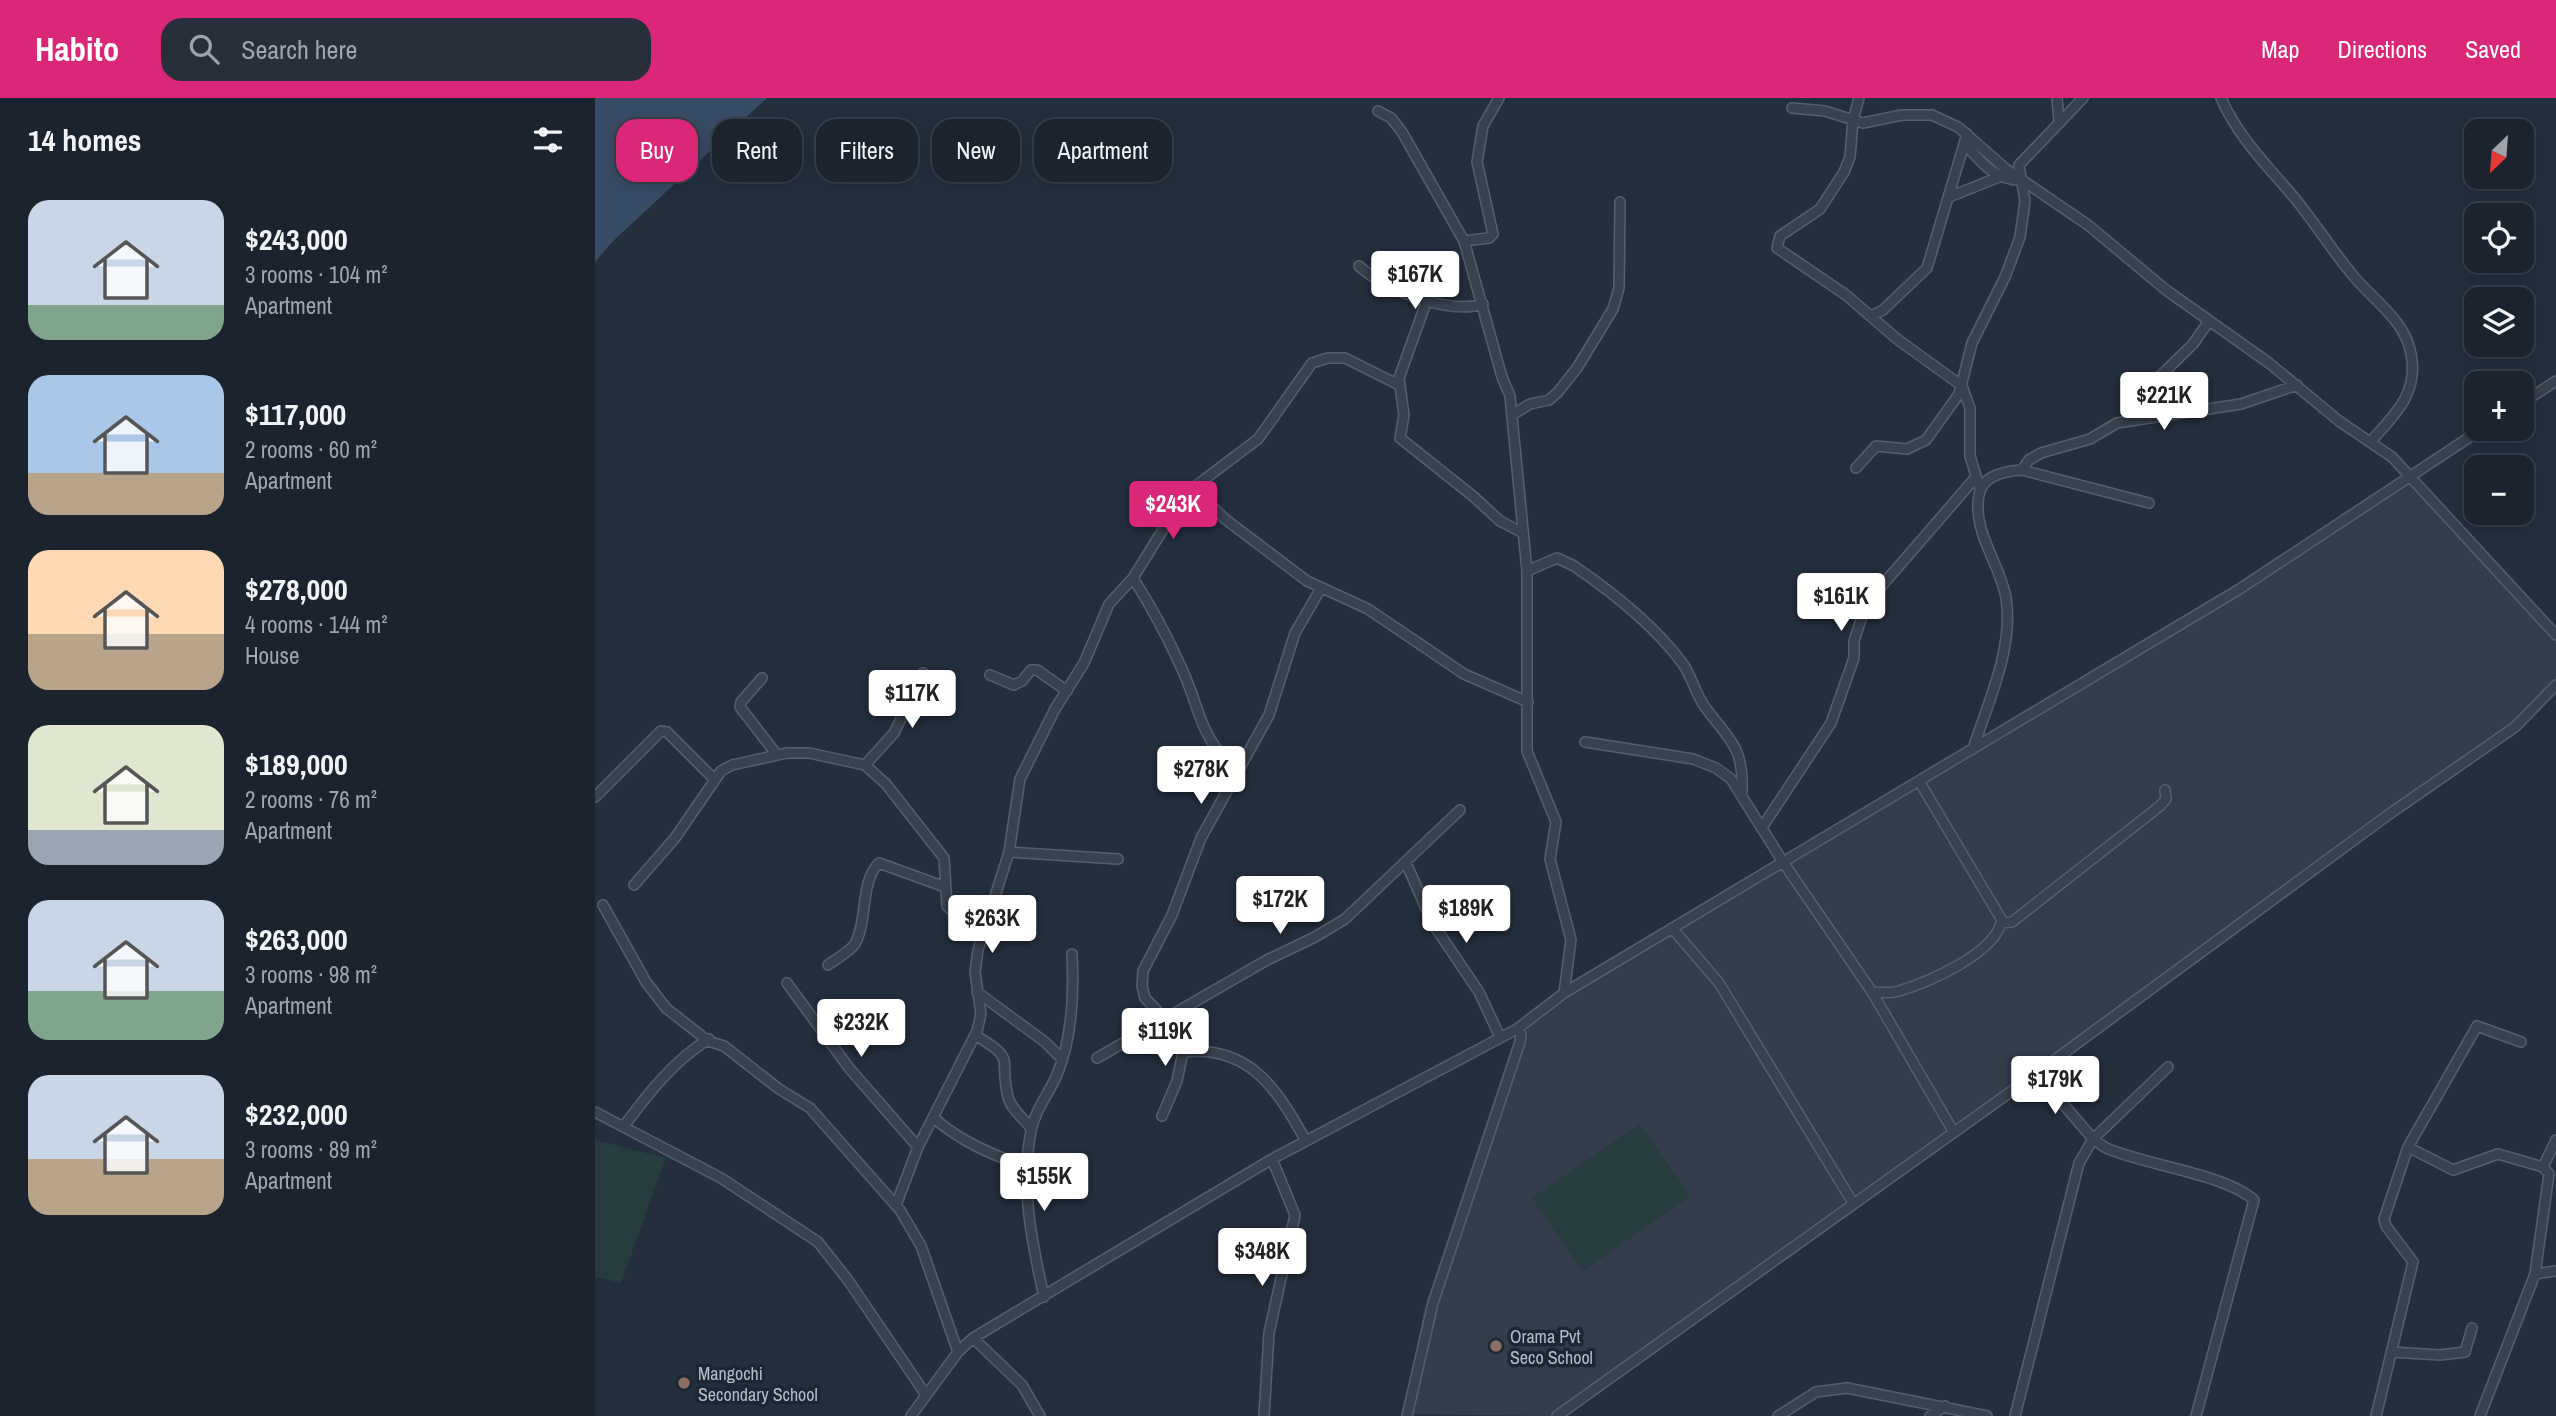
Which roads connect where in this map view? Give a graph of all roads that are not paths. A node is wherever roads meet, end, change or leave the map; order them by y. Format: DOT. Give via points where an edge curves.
graph roads {
  1 [pos="1499,98"];
  2 [pos="1859,98"];
  3 [pos="2057,98"];
  4 [pos="2083,98"];
  5 [pos="2221,98"];
  6 [pos="1791,108"];
  7 [pos="1378,111"];
  8 [pos="1853,120"];
  9 [pos="2059,121"];
  10 [pos="1965,139"];
  11 [pos="1999,177"];
  12 [pos="2022,180"];
  13 [pos="1949,197"];
  14 [pos="1620,202"];
  15 [pos="1464,241"];
  16 [pos="1359,266"];
  17 [pos="1427,300"];
  18 [pos="1483,304"];
  19 [pos="1871,316"];
  20 [pos="2209,321"];
  21 [pos="2556,381"];
  22 [pos="1399,385"];
  23 [pos="2297,385"];
  24 [pos="1962,386"];
  25 [pos="2534,395"];
  26 [pos="1513,415"];
  27 [pos="2130,419"];
  28 [pos="2371,441"];
  29 [pos="2464,441"];
  30 [pos="1856,468"];
  31 [pos="2022,470"];
  32 [pos="1976,477"];
  33 [pos="2410,478"];
  34 [pos="1193,488"];
  35 [pos="1980,489"];
  36 [pos="2149,503"];
  37 [pos="1521,532"];
  38 [pos="1527,571"];
  39 [pos="1133,578"];
  40 [pos="1321,588"];
  41 [pos="2556,635"];
  42 [pos="923,673"];
  43 [pos="990,675"];
  44 [pos="762,678"];
  45 [pos="2556,685"];
  46 [pos="1067,691"];
  47 [pos="1528,702"];
  48 [pos="1585,742"];
  49 [pos="1973,749"];
  50 [pos="777,755"];
  51 [pos="865,765"];
  52 [pos="1239,772"];
  53 [pos="714,779"];
  54 [pos="1919,781"];
  55 [pos="2165,790"];
  56 [pos="1742,792"];
  57 [pos="595,797"];
  58 [pos="1460,810"];
  59 [pos="1763,826"];
  60 [pos="1009,852"];
  61 [pos="1118,859"];
  62 [pos="1783,862"];
  63 [pos="1406,863"];
  64 [pos="634,885"];
  65 [pos="945,887"];
  66 [pos="603,905"];
  67 [pos="2003,922"];
  68 [pos="1672,928"];
  69 [pos="983,930"];
  70 [pos="1072,954"];
  71 [pos="828,965"];
  72 [pos="787,983"];
  73 [pos="977,992"];
  74 [pos="1872,992"];
  75 [pos="1564,993"];
  76 [pos="1166,1020"];
  77 [pos="1517,1028"];
  78 [pos="975,1035"];
  79 [pos="1500,1037"];
  80 [pos="709,1039"];
  81 [pos="2521,1042"];
  82 [pos="1183,1052"];
  83 [pos="1097,1058"];
  84 [pos="1062,1059"];
  85 [pos="2168,1067"];
  86 [pos="2030,1078"];
  87 [pos="595,1112"];
  88 [pos="1162,1116"];
  89 [pos="934,1118"];
  90 [pos="624,1126"];
  91 [pos="1031,1128"];
  92 [pos="1953,1131"];
  93 [pos="2094,1139"];
  94 [pos="2556,1140"];
  95 [pos="1306,1141"];
  96 [pos="918,1147"];
  97 [pos="2408,1147"];
  98 [pos="1272,1159"];
  99 [pos="1027,1167"];
  100 [pos="2543,1167"];
  101 [pos="1853,1203"];
  102 [pos="896,1205"];
  103 [pos="2556,1271"];
  104 [pos="2535,1274"];
  105 [pos="1044,1297"];
  106 [pos="2472,1328"];
  107 [pos="973,1338"];
  108 [pos="958,1352"];
  109 [pos="2391,1352"];
  110 [pos="926,1395"];
  111 [pos="1944,1405"];
  112 [pos="911,1416"];
  113 [pos="1040,1416"];
  114 [pos="1264,1416"];
  115 [pos="1406,1416"];
  116 [pos="1557,1416"];
  117 [pos="1778,1416"];
  118 [pos="1930,1416"];
  119 [pos="1987,1416"];
  120 [pos="2015,1416"];
  121 [pos="2196,1416"];
  122 [pos="2376,1416"];
  123 [pos="2480,1416"];
  1 -- 15 [label="street" via="1483,126 1477,162 1495,229 1489,238"];
  2 -- 8 [label="street"];
  3 -- 9 [label="street"];
  4 -- 9 [label="street"];
  5 -- 28 [label="street" via="2244,139 2408,341 2413,371 2407,398"];
  6 -- 8 [label="street" via="1825,111"];
  7 -- 15 [label="street" via="1402,132"];
  8 -- 10 [label="street" via="1871,123 1902,115 1932,115 1947,120"];
  8 -- 19 [label="street" via="1850,157 1836,187 1820,209 1780,236 1776,246"];
  9 -- 12 [label="street" via="2019,165"];
  10 -- 11 [label="street"];
  10 -- 12 [label="street"];
  10 -- 13 [label="street"];
  11 -- 12 [label="street"];
  11 -- 13 [label="street"];
  12 -- 20 [label="street" via="2088,225"];
  12 -- 24 [label="street" via="2025,209 2020,237 1972,343"];
  13 -- 19 [label="street" via="1927,268"];
  14 -- 26 [label="street" via="1619,288 1613,310 1558,392"];
  15 -- 18 [label="street"];
  16 -- 17 [label="street" via="1377,281"];
  17 -- 18 [label="street" via="1465,308"];
  17 -- 22 [label="street"];
  18 -- 26 [label="street"];
  19 -- 24 [label="street"];
  20 -- 23 [label="street"];
  20 -- 27 [label="street" via="2193,344 2151,385"];
  21 -- 25 [label="street"];
  22 -- 34 [label="street" via="1345,358 1312,363 1258,439"];
  22 -- 37 [label="street" via="1404,415 1401,440 1500,521"];
  23 -- 27 [label="street" via="2241,404"];
  23 -- 28 [label="street"];
  24 -- 30 [label="street" via="1926,440 1907,449 1876,446"];
  24 -- 32 [label="street" via="1971,408 1969,456"];
  26 -- 37 [label="street"];
  27 -- 31 [label="street" via="2089,439 2041,453"];
  28 -- 33 [label="street"];
  29 -- 33 [label="street"];
  31 -- 35 [label="street" via="1994,476"];
  31 -- 36 [label="street"];
  32 -- 35 [label="street"];
  32 -- 59 [label="street" via="1866,604 1831,723"];
  33 -- 41 [label="street"];
  33 -- 49 [label="street" via="2238,590"];
  34 -- 39 [label="street"];
  34 -- 40 [label="street" via="1232,524"];
  35 -- 49 [label="street" via="1982,530 2001,577 2008,620 2001,660"];
  37 -- 38 [label="street"];
  38 -- 47 [label="street"];
  38 -- 56 [label="street" via="1552,559 1574,566 1667,645 1684,666 1704,706 1734,742 1742,763"];
  39 -- 46 [label="street" via="1105,610"];
  39 -- 52 [label="street" via="1183,670 1203,729"];
  40 -- 47 [label="street" via="1368,609 1464,674"];
  40 -- 52 [label="street" via="1295,633 1269,715"];
  42 -- 51 [label="street" via="894,733"];
  43 -- 46 [label="street" via="1014,685 1037,670"];
  44 -- 50 [label="street" via="740,707"];
  45 -- 86 [label="street" via="2515,727"];
  46 -- 60 [label="street" via="1022,774"];
  47 -- 75 [label="street" via="1527,751 1555,817 1551,859 1571,940"];
  48 -- 56 [label="street" via="1706,763 1724,772"];
  49 -- 54 [label="street"];
  50 -- 51 [label="street" via="809,753"];
  50 -- 53 [label="street" via="732,765"];
  51 -- 65 [label="street" via="886,783 940,850"];
  52 -- 76 [label="street" via="1201,838 1172,915 1143,971 1145,998"];
  53 -- 57 [label="street" via="661,731"];
  53 -- 64 [label="street" via="674,838"];
  54 -- 62 [label="street"];
  54 -- 67 [label="street"];
  55 -- 67 [label="street" via="2166,799 2149,816 2012,922"];
  56 -- 59 [label="street"];
  58 -- 63 [label="street"];
  59 -- 62 [label="street"];
  60 -- 61 [label="street"];
  60 -- 69 [label="street"];
  62 -- 68 [label="street"];
  62 -- 74 [label="street"];
  63 -- 76 [label="street" via="1333,927"];
  63 -- 79 [label="street" via="1433,924 1479,992"];
  65 -- 69 [label="street" via="947,906 954,915"];
  65 -- 71 [label="street" via="879,863 872,872 864,922 853,947"];
  66 -- 80 [label="street" via="656,997 675,1018"];
  67 -- 74 [label="street" via="1990,944 1948,971 1896,993"];
  68 -- 75 [label="street"];
  68 -- 101 [label="street" via="1719,983"];
  69 -- 73 [label="street" via="975,972"];
  70 -- 84 [label="street" via="1073,981"];
  72 -- 96 [label="street" via="849,1068"];
  73 -- 78 [label="street" via="981,1014"];
  73 -- 84 [label="street"];
  74 -- 92 [label="street"];
  75 -- 77 [label="street"];
  76 -- 82 [label="street"];
  76 -- 83 [label="street"];
  77 -- 79 [label="street"];
  77 -- 115 [label="street" via="1520,1042 1433,1303"];
  78 -- 89 [label="street"];
  78 -- 91 [label="street" via="1006,1060 1008,1098"];
  79 -- 95 [label="street"];
  80 -- 90 [label="street" via="665,1077"];
  80 -- 102 [label="street" via="817,1115"];
  81 -- 97 [label="street" via="2477,1026"];
  82 -- 88 [label="street" via="1178,1081"];
  82 -- 95 [label="street" via="1228,1054 1248,1067 1279,1093"];
  84 -- 91 [label="street"];
  85 -- 93 [label="street"];
  86 -- 92 [label="street"];
  86 -- 93 [label="street" via="2064,1105"];
  87 -- 90 [label="street"];
  89 -- 96 [label="street"];
  89 -- 99 [label="street" via="984,1152"];
  90 -- 110 [label="street" via="721,1178 818,1242"];
  91 -- 99 [label="street"];
  92 -- 101 [label="street"];
  93 -- 120 [label="street" via="2075,1174"];
  93 -- 121 [label="street" via="2123,1156 2215,1182 2253,1200"];
  94 -- 100 [label="street"];
  95 -- 98 [label="street"];
  96 -- 102 [label="street"];
  97 -- 100 [label="street" via="2453,1170 2498,1154"];
  97 -- 109 [label="street" via="2385,1212 2386,1226 2413,1262"];
  98 -- 105 [label="street"];
  98 -- 114 [label="street" via="1295,1215 1269,1333"];
  99 -- 105 [label="street" via="1028,1206"];
  100 -- 104 [label="street" via="2549,1174"];
  101 -- 116 [label="street"];
  102 -- 108 [label="street" via="921,1246"];
  103 -- 104 [label="street"];
  104 -- 123 [label="street"];
  105 -- 107 [label="street"];
  106 -- 109 [label="street" via="2465,1352"];
  107 -- 108 [label="street"];
  107 -- 113 [label="street" via="1019,1381"];
  108 -- 110 [label="street"];
  109 -- 122 [label="street"];
  110 -- 112 [label="street"];
  111 -- 117 [label="street" via="1861,1389 1832,1389 1816,1392"];
  111 -- 118 [label="street"];
  111 -- 119 [label="street"];
}
